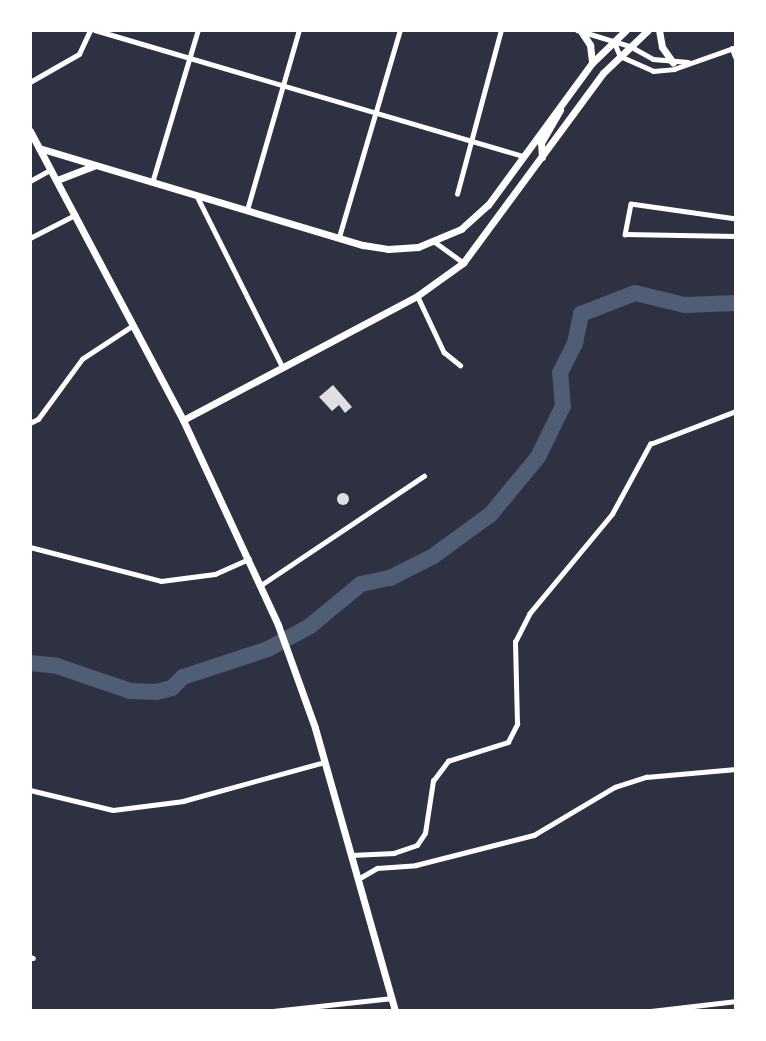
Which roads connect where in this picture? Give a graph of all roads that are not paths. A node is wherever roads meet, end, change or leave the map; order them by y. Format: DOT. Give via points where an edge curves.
graph roads {
  1 [pos="90,30"];
  2 [pos="95,30"];
  3 [pos="198,30"];
  4 [pos="299,30"];
  5 [pos="400,30"];
  6 [pos="501,30"];
  7 [pos="579,30"];
  8 [pos="626,30"];
  9 [pos="648,30"];
  10 [pos="659,30"];
  11 [pos="614,40"];
  12 [pos="630,46"];
  13 [pos="734,47"];
  14 [pos="620,55"];
  15 [pos="190,58"];
  16 [pos="736,58"];
  17 [pos="688,62"];
  18 [pos="592,63"];
  19 [pos="673,63"];
  20 [pos="30,82"];
  21 [pos="282,85"];
  22 [pos="563,103"];
  23 [pos="375,112"];
  24 [pos="30,131"];
  25 [pos="469,140"];
  26 [pos="39,148"];
  27 [pos="524,156"];
  28 [pos="542,157"];
  29 [pos="97,166"];
  30 [pos="51,169"];
  31 [pos="57,180"];
  32 [pos="30,181"];
  33 [pos="152,184"];
  34 [pos="457,194"];
  35 [pos="198,198"];
  36 [pos="246,211"];
  37 [pos="75,215"];
  38 [pos="736,219"];
  39 [pos="736,236"];
  40 [pos="339,237"];
  41 [pos="30,238"];
  42 [pos="435,242"];
  43 [pos="463,263"];
  44 [pos="417,296"];
  45 [pos="133,325"];
  46 [pos="460,365"];
  47 [pos="282,366"];
  48 [pos="736,411"];
  49 [pos="183,420"];
  50 [pos="30,424"];
  51 [pos="424,476"];
  52 [pos="30,547"];
  53 [pos="250,559"];
  54 [pos="261,585"];
  55 [pos="325,762"];
  56 [pos="736,769"];
  57 [pos="30,790"];
  58 [pos="352,855"];
  59 [pos="358,880"];
  60 [pos="392,998"];
  61 [pos="734,1000"];
  62 [pos="273,1011"];
  63 [pos="396,1011"];
  64 [pos="651,1011"];
  1 -- 20 [label="street" via="79,54"];
  2 -- 15 [label="street"];
  3 -- 15 [label="street"];
  4 -- 21 [label="street"];
  5 -- 23 [label="street"];
  6 -- 25 [label="street"];
  7 -- 11 [label="street"];
  7 -- 18 [label="main road" via="590,45"];
  8 -- 11 [label="main road"];
  9 -- 12 [label="main road"];
  10 -- 19 [label="main road" via="662,47"];
  11 -- 12 [label="street"];
  11 -- 14 [label="street"];
  11 -- 18 [label="main road"];
  12 -- 14 [label="main road"];
  12 -- 19 [label="street" via="653,59"];
  13 -- 16 [label="street"];
  13 -- 17 [label="street"];
  14 -- 17 [label="street" via="653,71"];
  14 -- 28 [label="main road"];
  15 -- 21 [label="street"];
  15 -- 33 [label="street"];
  17 -- 19 [label="street"];
  18 -- 22 [label="main road"];
  21 -- 23 [label="street"];
  21 -- 36 [label="street"];
  22 -- 27 [label="main road"];
  22 -- 28 [label="main road" via="541,143"];
  23 -- 25 [label="street"];
  23 -- 40 [label="street"];
  24 -- 26 [label="main road"];
  25 -- 27 [label="street"];
  25 -- 34 [label="street"];
  26 -- 29 [label="main road"];
  26 -- 30 [label="main road"];
  27 -- 42 [label="main road" via="471,222"];
  28 -- 43 [label="main road"];
  29 -- 31 [label="main road"];
  29 -- 33 [label="main road"];
  30 -- 31 [label="main road"];
  30 -- 32 [label="street"];
  31 -- 37 [label="main road"];
  33 -- 35 [label="main road"];
  35 -- 36 [label="main road"];
  35 -- 47 [label="street"];
  36 -- 40 [label="main road"];
  37 -- 41 [label="street"];
  37 -- 45 [label="main road"];
  38 -- 39 [label="street" via="631,204 625,234"];
  40 -- 42 [label="main road" via="388,249"];
  42 -- 43 [label="street"];
  43 -- 44 [label="main road"];
  44 -- 46 [label="street" via="444,352"];
  44 -- 47 [label="main road"];
  45 -- 49 [label="main road"];
  45 -- 50 [label="street" via="82,359"];
  47 -- 49 [label="main road"];
  48 -- 58 [label="street" via="650,444 612,514 529,614 515,642 517,724 509,742 448,761 433,781 425,833 417,845 394,853"];
  49 -- 53 [label="main road"];
  51 -- 54 [label="street"];
  52 -- 53 [label="street" via="161,580 215,574"];
  53 -- 54 [label="main road"];
  54 -- 55 [label="main road"];
  55 -- 57 [label="street" via="183,801 113,810"];
  55 -- 58 [label="main road"];
  56 -- 59 [label="street" via="646,777 615,787 534,835 416,865 377,868"];
  58 -- 59 [label="main road"];
  59 -- 60 [label="main road"];
  60 -- 62 [label="street"];
  60 -- 63 [label="main road"];
  61 -- 64 [label="street"];
}
